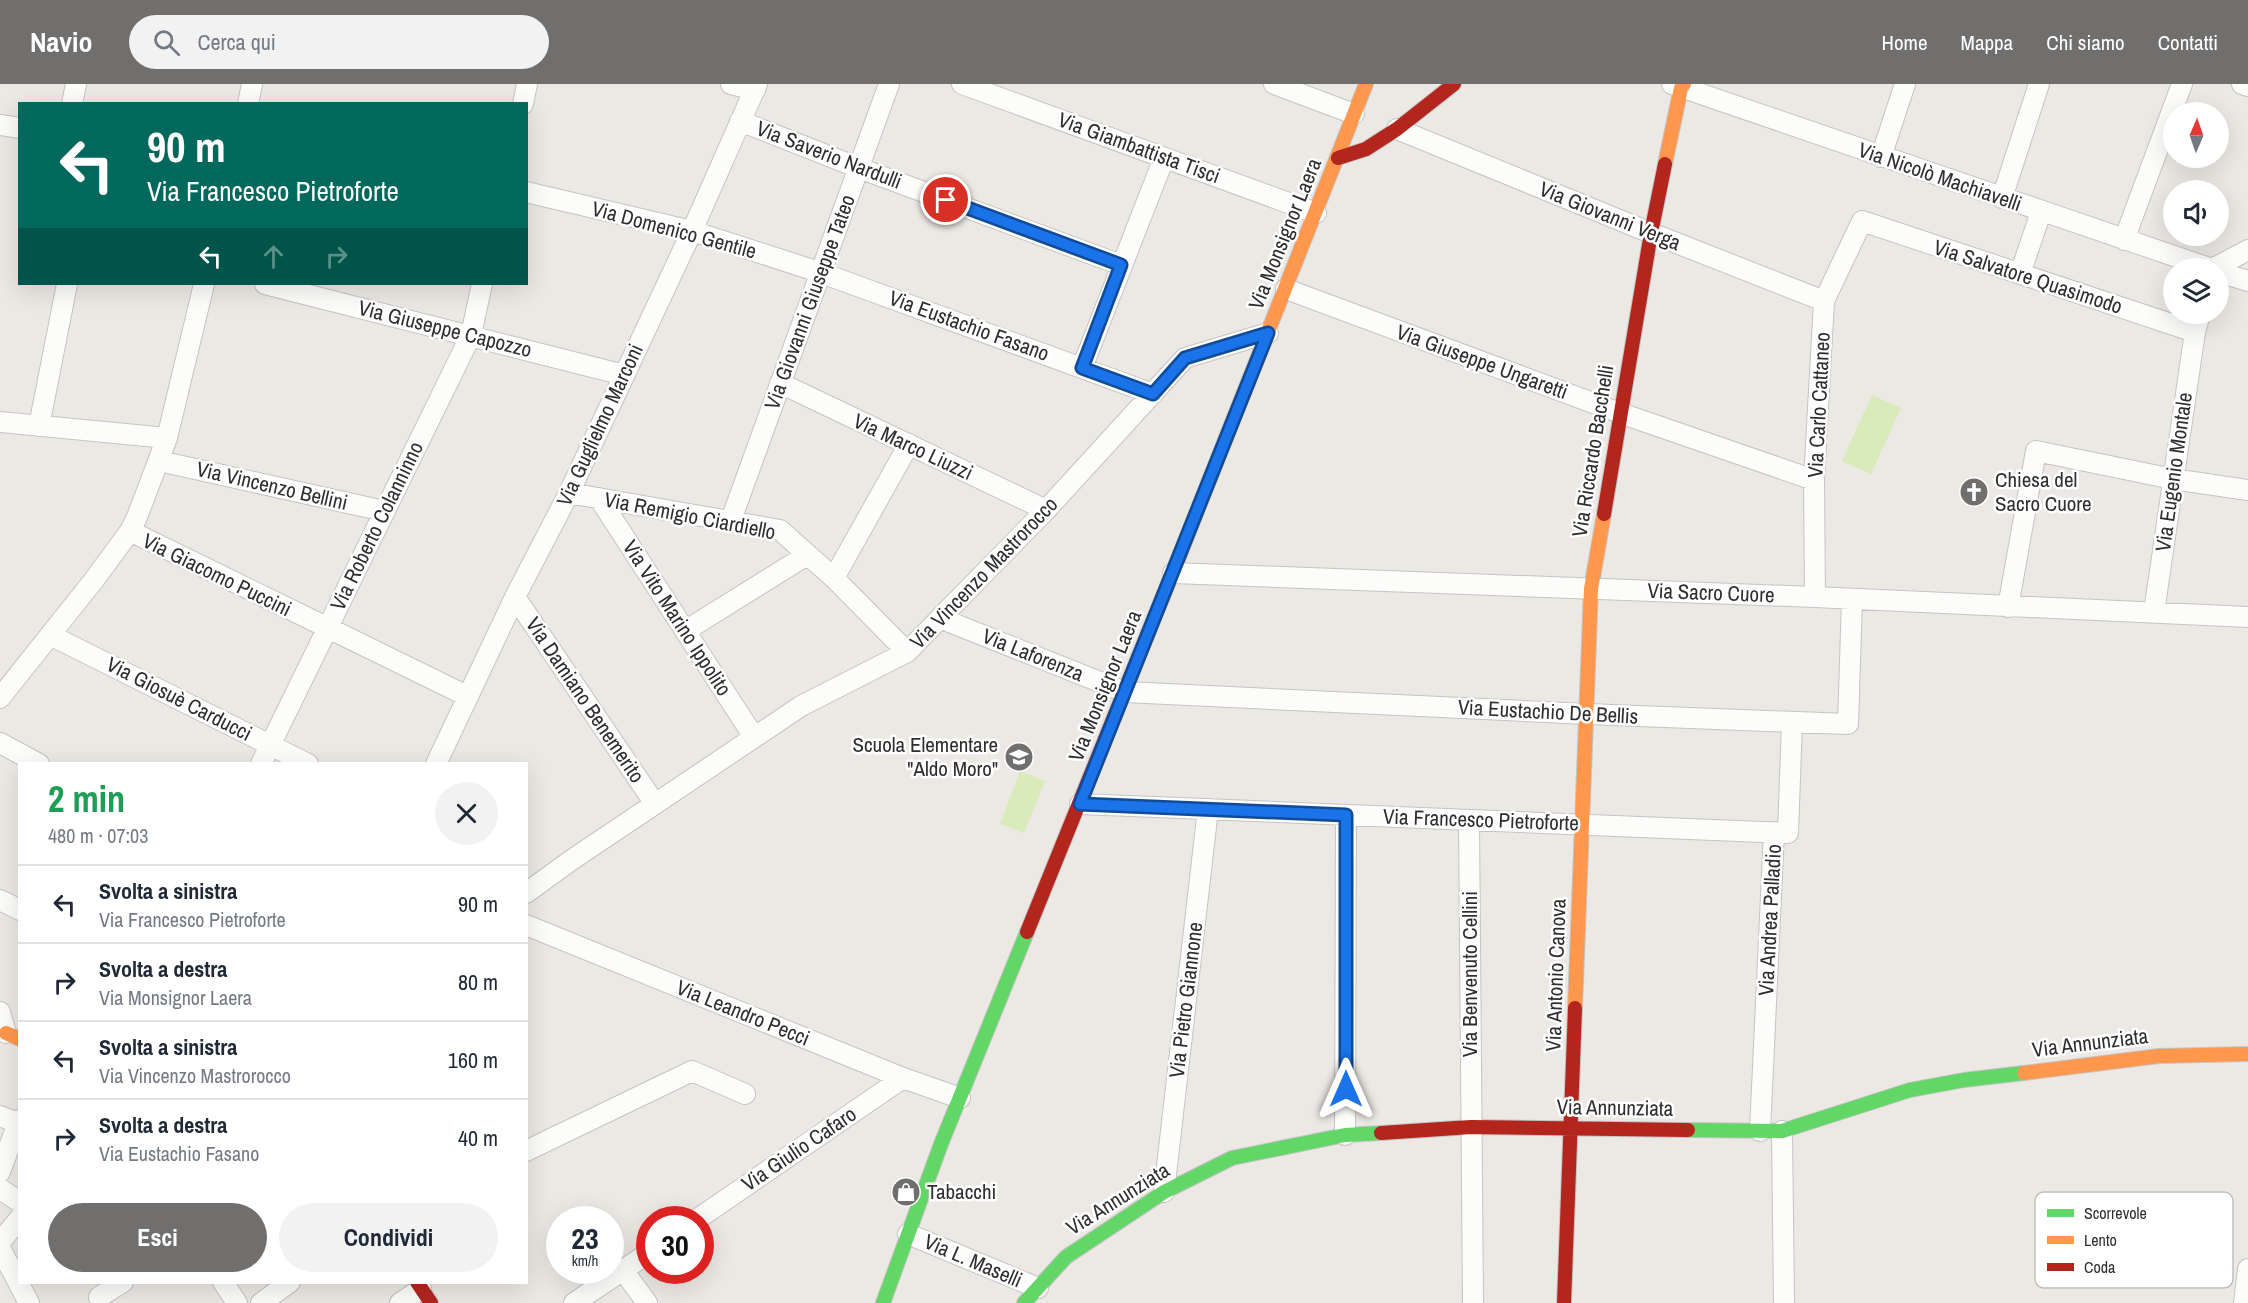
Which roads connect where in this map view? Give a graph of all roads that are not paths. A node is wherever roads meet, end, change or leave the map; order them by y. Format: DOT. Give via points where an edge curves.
graph roads {
  1 [pos="76,84"];
  2 [pos="252,84"];
  3 [pos="527,84"];
  4 [pos="731,84"];
  5 [pos="889,84"];
  6 [pos="962,84"];
  7 [pos="1274,84"];
  8 [pos="1366,84"];
  9 [pos="1454,84"];
  10 [pos="1905,84"];
  11 [pos="2039,84"];
  12 [pos="2182,84"];
  13 [pos="2242,84"];
  14 [pos="1679,85"];
  15 [pos="2248,86"];
  16 [pos="756,87"];
  17 [pos="72,102"];
  18 [pos="248,102"];
  19 [pos="523,102"];
  20 [pos="1354,114"];
  21 [pos="740,121"];
  22 [pos="0,124"];
  23 [pos="18,128"];
  24 [pos="1397,129"];
  25 [pos="1881,157"];
  26 [pos="1164,158"];
  27 [pos="1338,158"];
  28 [pos="859,168"];
  29 [pos="528,192"];
  30 [pos="2002,198"];
  31 [pos="2041,212"];
  32 [pos="1316,213"];
  33 [pos="1862,221"];
  34 [pos="692,231"];
  35 [pos="1651,233"];
  36 [pos="2124,240"];
  37 [pos="2248,250"];
  38 [pos="2179,258"];
  39 [pos="2229,260"];
  40 [pos="1121,265"];
  41 [pos="819,272"];
  42 [pos="2020,274"];
  43 [pos="2229,275"];
  44 [pos="2248,281"];
  45 [pos="67,285"];
  46 [pos="204,285"];
  47 [pos="269,285"];
  48 [pos="482,285"];
  49 [pos="1286,288"];
  50 [pos="1824,301"];
  51 [pos="2163,313"];
  52 [pos="2198,324"];
  53 [pos="1268,333"];
  54 [pos="471,335"];
  55 [pos="1082,368"];
  56 [pos="624,375"];
  57 [pos="780,383"];
  58 [pos="1153,394"];
  59 [pos="1620,413"];
  60 [pos="0,422"];
  61 [pos="39,426"];
  62 [pos="167,438"];
  63 [pos="909,444"];
  64 [pos="159,461"];
  65 [pos="2173,479"];
  66 [pos="1815,480"];
  67 [pos="2248,490"];
  68 [pos="569,493"];
  69 [pos="599,498"];
  70 [pos="1046,510"];
  71 [pos="384,512"];
  72 [pos="731,520"];
  73 [pos="130,531"];
  74 [pos="807,555"];
  75 [pos="1173,573"];
  76 [pos="834,578"];
  77 [pos="1591,588"];
  78 [pos="515,597"];
  79 [pos="1815,597"];
  80 [pos="1852,599"];
  81 [pos="2008,607"];
  82 [pos="2154,612"];
  83 [pos="2248,617"];
  84 [pos="942,619"];
  85 [pos="327,629"];
  86 [pos="685,631"];
  87 [pos="50,635"];
  88 [pos="908,652"];
  89 [pos="1125,692"];
  90 [pos="467,696"];
  91 [pos="0,698"];
  92 [pos="1587,714"];
  93 [pos="1792,722"];
  94 [pos="754,737"];
  95 [pos="0,743"];
  96 [pos="270,745"];
  97 [pos="35,762"];
  98 [pos="262,762"];
  99 [pos="304,762"];
  100 [pos="437,762"];
  101 [pos="655,804"];
  102 [pos="1080,804"];
  103 [pos="1208,809"];
  104 [pos="1346,815"];
  105 [pos="1469,820"];
  106 [pos="1583,825"];
  107 [pos="1774,832"];
  108 [pos="528,892"];
  109 [pos="0,900"];
  110 [pos="18,909"];
  111 [pos="528,926"];
  112 [pos="0,1012"];
  113 [pos="8,1034"];
  114 [pos="2248,1054"];
  115 [pos="903,1078"];
  116 [pos="745,1094"];
  117 [pos="960,1098"];
  118 [pos="14,1121"];
  119 [pos="1471,1127"];
  120 [pos="1570,1128"];
  121 [pos="1760,1131"];
  122 [pos="1782,1131"];
  123 [pos="1345,1135"];
  124 [pos="528,1150"];
  125 [pos="0,1172"];
  126 [pos="0,1189"];
  127 [pos="1164,1192"];
  128 [pos="18,1201"];
  129 [pos="714,1208"];
  130 [pos="18,1220"];
  131 [pos="908,1234"];
  132 [pos="0,1242"];
  133 [pos="0,1248"];
  134 [pos="2248,1269"];
  135 [pos="624,1271"];
  136 [pos="18,1282"];
  137 [pos="19,1284"];
  138 [pos="119,1284"];
  139 [pos="224,1284"];
  140 [pos="287,1284"];
  141 [pos="602,1284"];
  142 [pos="1038,1288"];
  143 [pos="423,1291"];
  144 [pos="97,1294"];
  145 [pos="29,1303"];
  146 [pos="237,1303"];
  147 [pos="261,1303"];
  148 [pos="400,1303"];
  149 [pos="574,1303"];
  150 [pos="647,1303"];
  151 [pos="883,1303"];
  152 [pos="1024,1303"];
  153 [pos="1473,1303"];
  154 [pos="1564,1303"];
  155 [pos="1784,1303"];
  156 [pos="2244,1303"];
  1 -- 17 [label="street"];
  2 -- 18 [label="street"];
  3 -- 19 [label="street"];
  4 -- 16 [label="street"];
  5 -- 28 [label="street, Via Giovanni Giuseppe Tateo"];
  6 -- 26 [label="street, Via Giambattista Tisci"];
  7 -- 20 [label="street"];
  8 -- 20 [label="street, Via Monsignor Laera"];
  9 -- 24 [label="street"];
  10 -- 25 [label="street"];
  11 -- 30 [label="street"];
  12 -- 36 [label="street"];
  13 -- 15 [label="street"];
  14 -- 25 [label="street, Via Nicolò Machiavelli"];
  14 -- 35 [label="street, Via Riccardo Bacchelli"];
  16 -- 21 [label="street, Via Guglielmo Marconi"];
  20 -- 27 [label="street, Via Monsignor Laera"];
  21 -- 28 [label="street, Via Saverio Nardulli"];
  21 -- 34 [label="street, Via Guglielmo Marconi"];
  22 -- 23 [label="street"];
  24 -- 27 [label="street" via="1366,149"];
  24 -- 35 [label="street, Via Giovanni Verga"];
  25 -- 30 [label="street, Via Nicolò Machiavelli"];
  26 -- 32 [label="street, Via Giambattista Tisci"];
  26 -- 40 [label="street"];
  27 -- 32 [label="street, Via Monsignor Laera"];
  28 -- 40 [label="street, Via Saverio Nardulli"];
  28 -- 41 [label="street, Via Giovanni Giuseppe Tateo"];
  29 -- 34 [label="street, Via Domenico Gentile"];
  30 -- 31 [label="street, Via Nicolò Machiavelli"];
  31 -- 36 [label="street, Via Nicolò Machiavelli"];
  31 -- 42 [label="street"];
  32 -- 49 [label="street, Via Monsignor Laera"];
  33 -- 42 [label="street, Via Salvatore Quasimodo"];
  33 -- 50 [label="street, Via Carlo Cattaneo"];
  34 -- 41 [label="street, Via Domenico Gentile"];
  34 -- 56 [label="street, Via Guglielmo Marconi"];
  35 -- 50 [label="street, Via Giovanni Verga"];
  35 -- 59 [label="street, Via Riccardo Bacchelli"];
  36 -- 38 [label="street, Via Nicolò Machiavelli"];
  37 -- 39 [label="street"];
  40 -- 55 [label="street"];
  41 -- 55 [label="street, Via Eustachio Fasano"];
  41 -- 57 [label="street, Via Giovanni Giuseppe Tateo"];
  42 -- 51 [label="street, Via Salvatore Quasimodo"];
  43 -- 44 [label="street"];
  45 -- 61 [label="street"];
  46 -- 62 [label="street"];
  47 -- 54 [label="street, Via Giuseppe Capozzo"];
  48 -- 54 [label="street, Via Roberto Colanninno"];
  49 -- 53 [label="street, Via Monsignor Laera"];
  49 -- 59 [label="street, Via Giuseppe Ungaretti"];
  50 -- 66 [label="street, Via Carlo Cattaneo"];
  52 -- 65 [label="street, Via Eugenio Montale"];
  53 -- 58 [label="street, Via Vincenzo Mastrorocco" via="1185,358"];
  53 -- 75 [label="street, Via Monsignor Laera"];
  54 -- 56 [label="street, Via Giuseppe Capozzo"];
  54 -- 71 [label="street, Via Roberto Colanninno"];
  55 -- 58 [label="street, Via Eustachio Fasano"];
  56 -- 68 [label="street, Via Guglielmo Marconi"];
  57 -- 63 [label="street, Via Marco Liuzzi"];
  57 -- 72 [label="street, Via Giovanni Giuseppe Tateo"];
  58 -- 70 [label="street, Via Vincenzo Mastrorocco"];
  59 -- 66 [label="street, Via Giuseppe Ungaretti"];
  59 -- 77 [label="street, Via Riccardo Bacchelli"];
  60 -- 61 [label="street"];
  61 -- 62 [label="street"];
  62 -- 64 [label="street"];
  63 -- 70 [label="street, Via Marco Liuzzi"];
  63 -- 76 [label="street"];
  64 -- 71 [label="street, Via Vincenzo Bellini"];
  64 -- 73 [label="street"];
  65 -- 67 [label="street"];
  65 -- 81 [label="street" via="2036,451"];
  65 -- 82 [label="street, Via Eugenio Montale"];
  66 -- 79 [label="street, Via Carlo Cattaneo"];
  68 -- 69 [label="street, Via Remigio Ciardiello"];
  68 -- 78 [label="street, Via Guglielmo Marconi"];
  69 -- 72 [label="street, Via Remigio Ciardiello"];
  69 -- 86 [label="street, Via Vito Marino Ippolito"];
  70 -- 84 [label="street, Via Vincenzo Mastrorocco"];
  71 -- 85 [label="street, Via Roberto Colanninno"];
  72 -- 74 [label="street, Via Remigio Ciardiello" via="780,530"];
  73 -- 85 [label="street, Via Giacomo Puccini"];
  73 -- 87 [label="street"];
  74 -- 76 [label="street, Via Remigio Ciardiello"];
  74 -- 86 [label="street"];
  75 -- 77 [label="street, Via Sacro Cuore"];
  75 -- 89 [label="street, Via Monsignor Laera"];
  76 -- 88 [label="street, Via Remigio Ciardiello"];
  77 -- 79 [label="street, Via Sacro Cuore"];
  77 -- 92 [label="street, Via Riccardo Bacchelli"];
  78 -- 90 [label="street, Via Guglielmo Marconi"];
  78 -- 101 [label="street, Via Damiano Benemerito"];
  79 -- 80 [label="street, Via Sacro Cuore"];
  80 -- 81 [label="street, Via Sacro Cuore"];
  80 -- 93 [label="street, Via Eustachio De Bellis" via="1848,724"];
  81 -- 82 [label="street, Via Sacro Cuore"];
  82 -- 83 [label="street, Via Sacro Cuore"];
  84 -- 88 [label="street, Via Vincenzo Mastrorocco"];
  84 -- 89 [label="street, Via Laforenza"];
  85 -- 90 [label="street, Via Giacomo Puccini"];
  85 -- 96 [label="street, Via Roberto Colanninno"];
  86 -- 94 [label="street, Via Vito Marino Ippolito"];
  87 -- 91 [label="street"];
  87 -- 96 [label="street, Via Giosuè Carducci"];
  88 -- 94 [label="street, Via Vincenzo Mastrorocco" via="801,706"];
  89 -- 92 [label="street, Via Eustachio De Bellis"];
  89 -- 102 [label="street, Via Monsignor Laera"];
  90 -- 100 [label="street, Via Guglielmo Marconi"];
  92 -- 93 [label="street, Via Eustachio De Bellis"];
  92 -- 106 [label="street, Via Riccardo Bacchelli"];
  93 -- 107 [label="street, Via Andrea Palladio" via="1788,833"];
  94 -- 101 [label="street, Via Vincenzo Mastrorocco"];
  95 -- 97 [label="street"];
  96 -- 98 [label="street, Via Roberto Colanninno"];
  96 -- 99 [label="street, Via Giosuè Carducci"];
  101 -- 108 [label="street, Via Vincenzo Mastrorocco"];
  102 -- 103 [label="street, Via Francesco Pietroforte"];
  102 -- 117 [label="street, Via Monsignor Laera"];
  103 -- 104 [label="street, Via Francesco Pietroforte"];
  103 -- 127 [label="street, Via Pietro Giannone"];
  104 -- 105 [label="street, Via Francesco Pietroforte"];
  104 -- 123 [label="street"];
  105 -- 106 [label="street, Via Francesco Pietroforte"];
  105 -- 119 [label="street, Via Benvenuto Cellini"];
  106 -- 107 [label="street, Via Francesco Pietroforte"];
  106 -- 120 [label="street, Via Antonio Canova"];
  107 -- 121 [label="street, Via Andrea Palladio"];
  109 -- 110 [label="street"];
  111 -- 115 [label="street, Via Leandro Pecci"];
  112 -- 113 [label="street"];
  114 -- 122 [label="street, Via Annunziata" via="2159,1056 1964,1080 1910,1090"];
  115 -- 117 [label="street, Via Leandro Pecci"];
  115 -- 129 [label="street, Via Giulio Cafaro"];
  116 -- 124 [label="street" via="692,1071"];
  117 -- 131 [label="street, Via Monsignor Laera"];
  118 -- 125 [label="street"];
  119 -- 120 [label="street, Via Annunziata"];
  119 -- 123 [label="street, Via Annunziata"];
  119 -- 153 [label="street, Via Benvenuto Cellini"];
  120 -- 121 [label="street, Via Annunziata"];
  120 -- 154 [label="street, Via Antonio Canova"];
  121 -- 122 [label="street, Via Annunziata"];
  122 -- 155 [label="street"];
  123 -- 127 [label="street, Via Annunziata" via="1232,1158"];
  126 -- 128 [label="street"];
  127 -- 142 [label="street, Via Annunziata" via="1066,1257"];
  130 -- 132 [label="street"];
  131 -- 142 [label="street, Via L. Maselli"];
  131 -- 151 [label="street, Via Monsignor Laera"];
  133 -- 136 [label="street"];
  134 -- 156 [label="street"];
  135 -- 150 [label="street"];
  137 -- 145 [label="street"];
  138 -- 144 [label="street"];
  139 -- 146 [label="street"];
  140 -- 147 [label="street"];
  141 -- 149 [label="street"];
  142 -- 152 [label="street, Via Annunziata"];
  143 -- 148 [label="street"];
}
